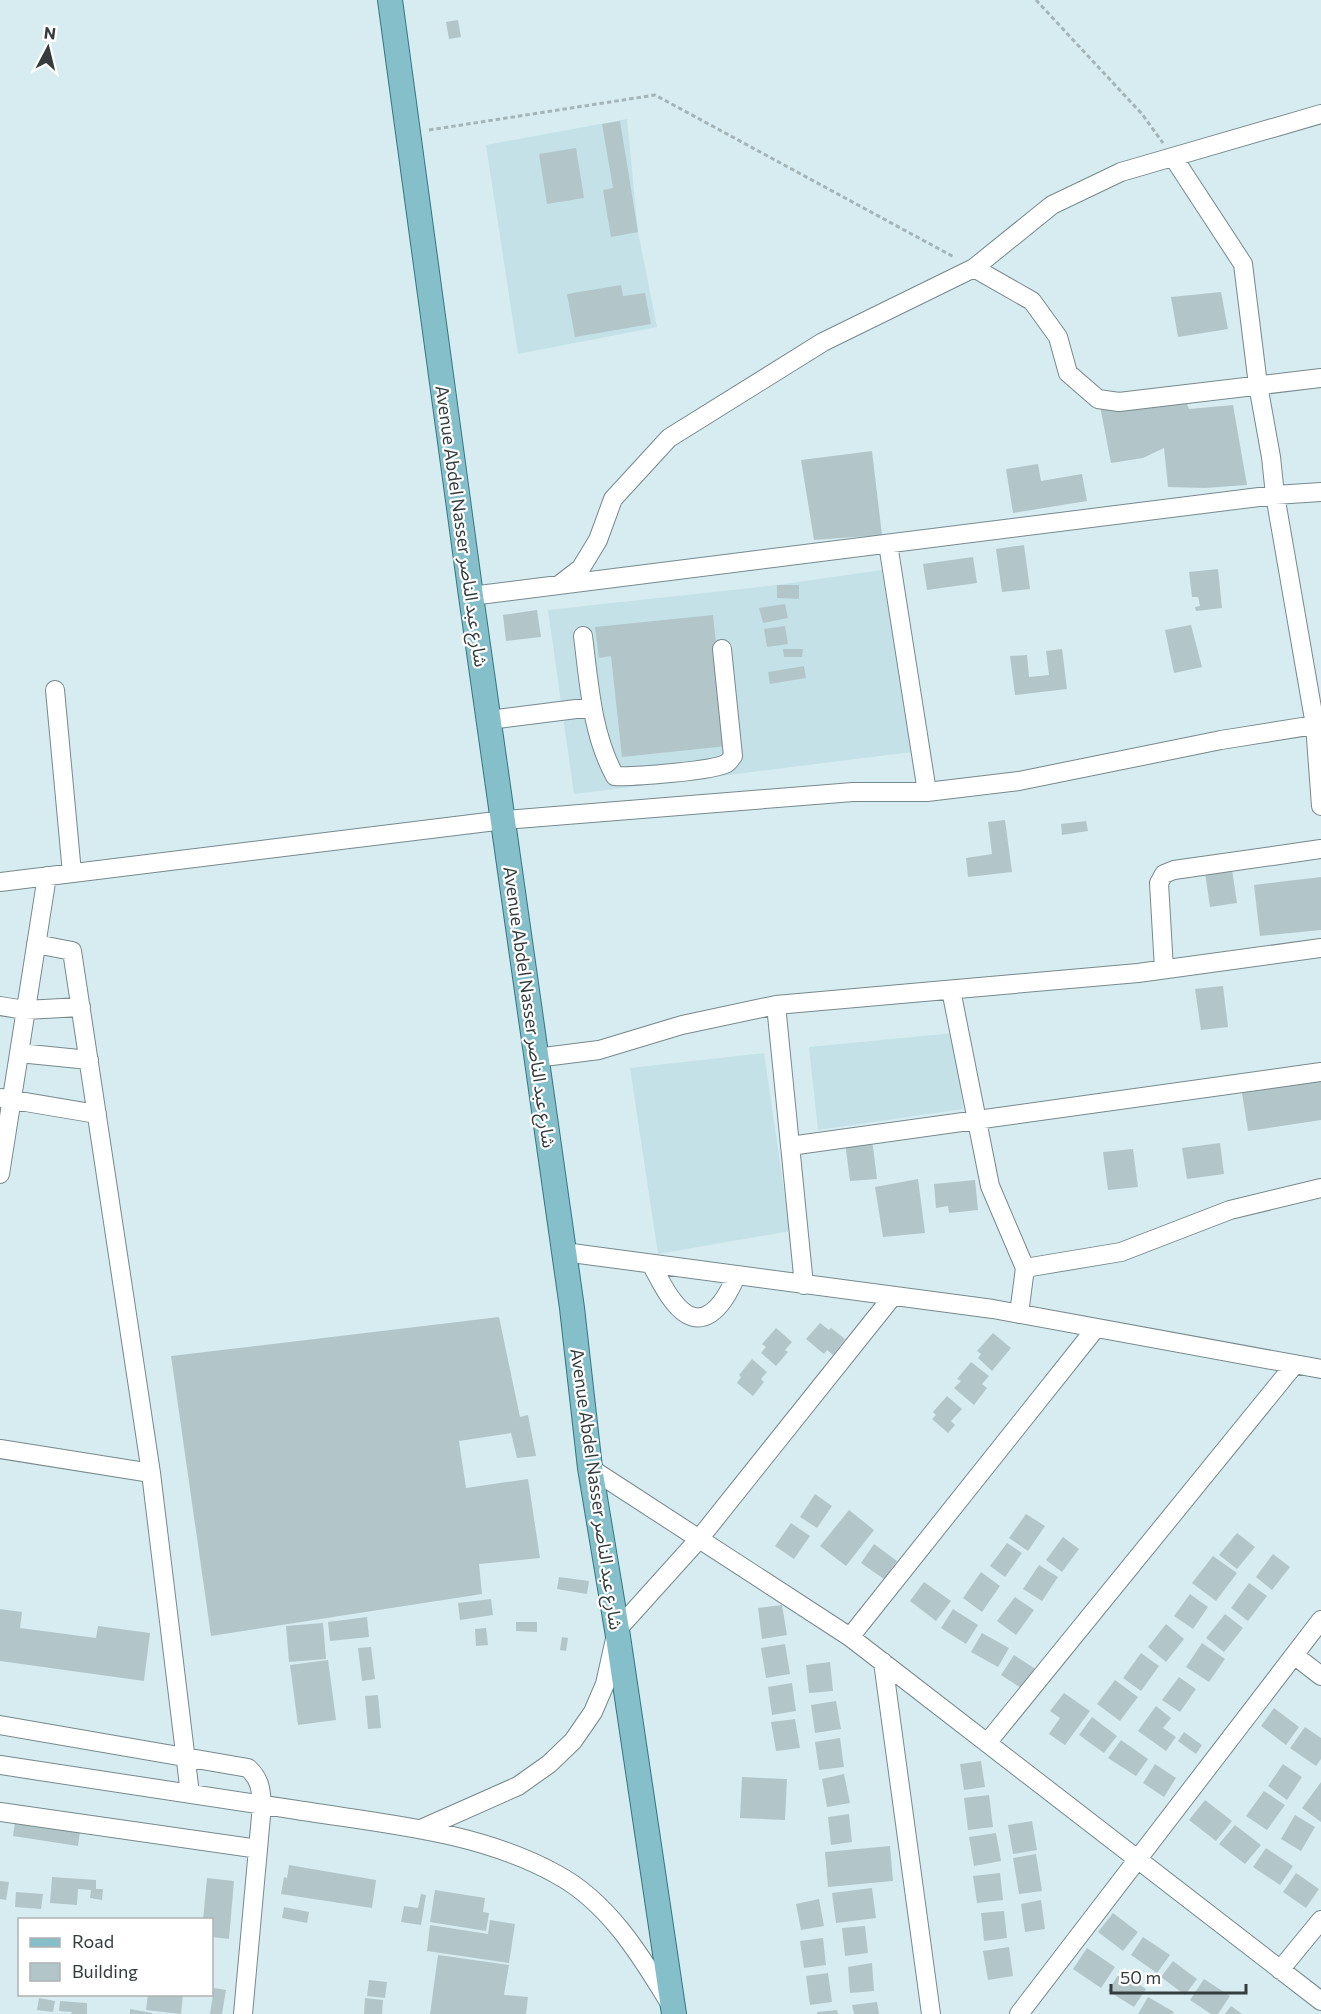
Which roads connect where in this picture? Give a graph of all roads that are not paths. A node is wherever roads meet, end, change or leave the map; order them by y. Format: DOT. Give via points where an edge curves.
graph roads {
  1 [pos="390,0"];
  2 [pos="1321,114"];
  3 [pos="1173,157"];
  4 [pos="974,268"];
  5 [pos="1321,378"];
  6 [pos="1258,385"];
  7 [pos="1321,492"];
  8 [pos="1275,495"];
  9 [pos="888,544"];
  10 [pos="558,585"];
  11 [pos="471,596"];
  12 [pos="583,636"];
  13 [pos="722,649"];
  14 [pos="54,690"];
  15 [pos="592,706"];
  16 [pos="489,720"];
  17 [pos="1318,725"];
  18 [pos="927,792"];
  19 [pos="1321,806"];
  20 [pos="504,820"];
  21 [pos="1321,849"];
  22 [pos="72,873"];
  23 [pos="47,876"];
  24 [pos="0,882"];
  25 [pos="36,944"];
  26 [pos="1321,948"];
  27 [pos="1164,969"];
  28 [pos="951,990"];
  29 [pos="776,1005"];
  30 [pos="0,1006"];
  31 [pos="81,1007"];
  32 [pos="25,1010"];
  33 [pos="19,1053"];
  34 [pos="537,1058"];
  35 [pos="89,1060"];
  36 [pos="1321,1072"];
  37 [pos="6,1099"];
  38 [pos="97,1114"];
  39 [pos="977,1120"];
  40 [pos="790,1146"];
  41 [pos="0,1173"];
  42 [pos="1321,1188"];
  43 [pos="564,1252"];
  44 [pos="651,1264"];
  45 [pos="1025,1268"];
  46 [pos="736,1276"];
  47 [pos="804,1285"];
  48 [pos="893,1296"];
  49 [pos="1019,1314"];
  50 [pos="1096,1328"];
  51 [pos="1295,1364"];
  52 [pos="1321,1369"];
  53 [pos="0,1449"];
  54 [pos="590,1468"];
  55 [pos="151,1473"];
  56 [pos="699,1539"];
  57 [pos="1321,1620"];
  58 [pos="617,1630"];
  59 [pos="850,1637"];
  60 [pos="1294,1655"];
  61 [pos="883,1662"];
  62 [pos="1321,1676"];
  63 [pos="0,1725"];
  64 [pos="987,1743"];
  65 [pos="186,1758"];
  66 [pos="0,1765"];
  67 [pos="190,1794"];
  68 [pos="262,1805"];
  69 [pos="0,1812"];
  70 [pos="421,1829"];
  71 [pos="258,1849"];
  72 [pos="1138,1860"];
  73 [pos="1321,1920"];
  74 [pos="1280,1970"];
  75 [pos="1321,2001"];
  76 [pos="674,2011"];
  77 [pos="1027,2012"];
  78 [pos="243,2014"];
  79 [pos="931,2014"];
  1 -- 11 [label="main road, Avenue Abdel Nasser شارع عبد الناصر"];
  2 -- 3 [label="street"];
  3 -- 4 [label="street" via="1120,172 1052,205"];
  3 -- 6 [label="street" via="1243,264"];
  4 -- 6 [label="street" via="1032,302 1058,337 1068,373 1098,399 1119,402"];
  4 -- 10 [label="street" via="823,342 669,438 613,500 598,540 586,559"];
  5 -- 6 [label="street"];
  6 -- 8 [label="street"];
  7 -- 8 [label="street"];
  8 -- 9 [label="street"];
  8 -- 17 [label="street"];
  9 -- 10 [label="street"];
  9 -- 18 [label="street"];
  10 -- 11 [label="street"];
  11 -- 16 [label="main road, Avenue Abdel Nasser شارع عبد الناصر"];
  12 -- 15 [label="street"];
  13 -- 15 [label="street" via="733,756 726,764 643,776 615,776"];
  14 -- 22 [label="street"];
  15 -- 16 [label="street"];
  16 -- 20 [label="main road, Avenue Abdel Nasser شارع عبد الناصر"];
  17 -- 18 [label="street" via="1221,740 1019,781"];
  17 -- 19 [label="street"];
  18 -- 20 [label="street" via="853,792"];
  20 -- 22 [label="street"];
  20 -- 34 [label="main road, Avenue Abdel Nasser شارع عبد الناصر"];
  21 -- 27 [label="street" via="1164,874 1159,882"];
  22 -- 23 [label="street"];
  23 -- 24 [label="street"];
  23 -- 25 [label="street"];
  25 -- 31 [label="street" via="72,951"];
  25 -- 32 [label="street"];
  26 -- 27 [label="street"];
  27 -- 28 [label="street"];
  28 -- 29 [label="street"];
  28 -- 39 [label="street"];
  29 -- 34 [label="street" via="682,1025 599,1050"];
  29 -- 40 [label="street"];
  30 -- 32 [label="street"];
  31 -- 32 [label="street"];
  31 -- 35 [label="street"];
  32 -- 33 [label="street"];
  33 -- 35 [label="street"];
  33 -- 37 [label="street"];
  34 -- 43 [label="main road, Avenue Abdel Nasser شارع عبد الناصر"];
  35 -- 38 [label="street"];
  36 -- 39 [label="street"];
  37 -- 38 [label="street"];
  37 -- 41 [label="street"];
  38 -- 55 [label="street"];
  39 -- 40 [label="street"];
  39 -- 45 [label="street" via="990,1186"];
  40 -- 47 [label="street"];
  42 -- 45 [label="street" via="1230,1210 1120,1252"];
  43 -- 44 [label="street"];
  43 -- 54 [label="main road, Avenue Abdel Nasser شارع عبد الناصر"];
  44 -- 46 [label="street"];
  44 -- 46 [label="street" via="673,1302 695,1317 707,1316 722,1305"];
  45 -- 49 [label="street"];
  46 -- 47 [label="street"];
  47 -- 48 [label="street"];
  48 -- 49 [label="street"];
  48 -- 56 [label="street"];
  49 -- 50 [label="street"];
  50 -- 51 [label="street"];
  50 -- 59 [label="street"];
  51 -- 52 [label="street"];
  51 -- 64 [label="street"];
  53 -- 55 [label="street"];
  54 -- 56 [label="street"];
  54 -- 58 [label="main road, Avenue Abdel Nasser شارع عبد الناصر"];
  55 -- 65 [label="street"];
  56 -- 58 [label="street"];
  56 -- 59 [label="street"];
  57 -- 60 [label="street"];
  58 -- 70 [label="street" via="605,1684 593,1712 573,1741 518,1786"];
  58 -- 76 [label="main road, Avenue Abdel Nasser شارع عبد الناصر"];
  59 -- 61 [label="street"];
  60 -- 62 [label="street"];
  60 -- 72 [label="street"];
  61 -- 64 [label="street"];
  61 -- 79 [label="street"];
  63 -- 65 [label="street"];
  64 -- 72 [label="street"];
  65 -- 67 [label="street"];
  65 -- 68 [label="street" via="248,1768 261,1785"];
  66 -- 67 [label="street"];
  67 -- 68 [label="street"];
  68 -- 70 [label="street"];
  68 -- 71 [label="street"];
  69 -- 71 [label="street"];
  70 -- 76 [label="street" via="516,1855 558,1874 586,1894 645,1962"];
  71 -- 78 [label="street"];
  72 -- 74 [label="street"];
  72 -- 77 [label="street"];
  73 -- 74 [label="street"];
  74 -- 75 [label="street"];
}
